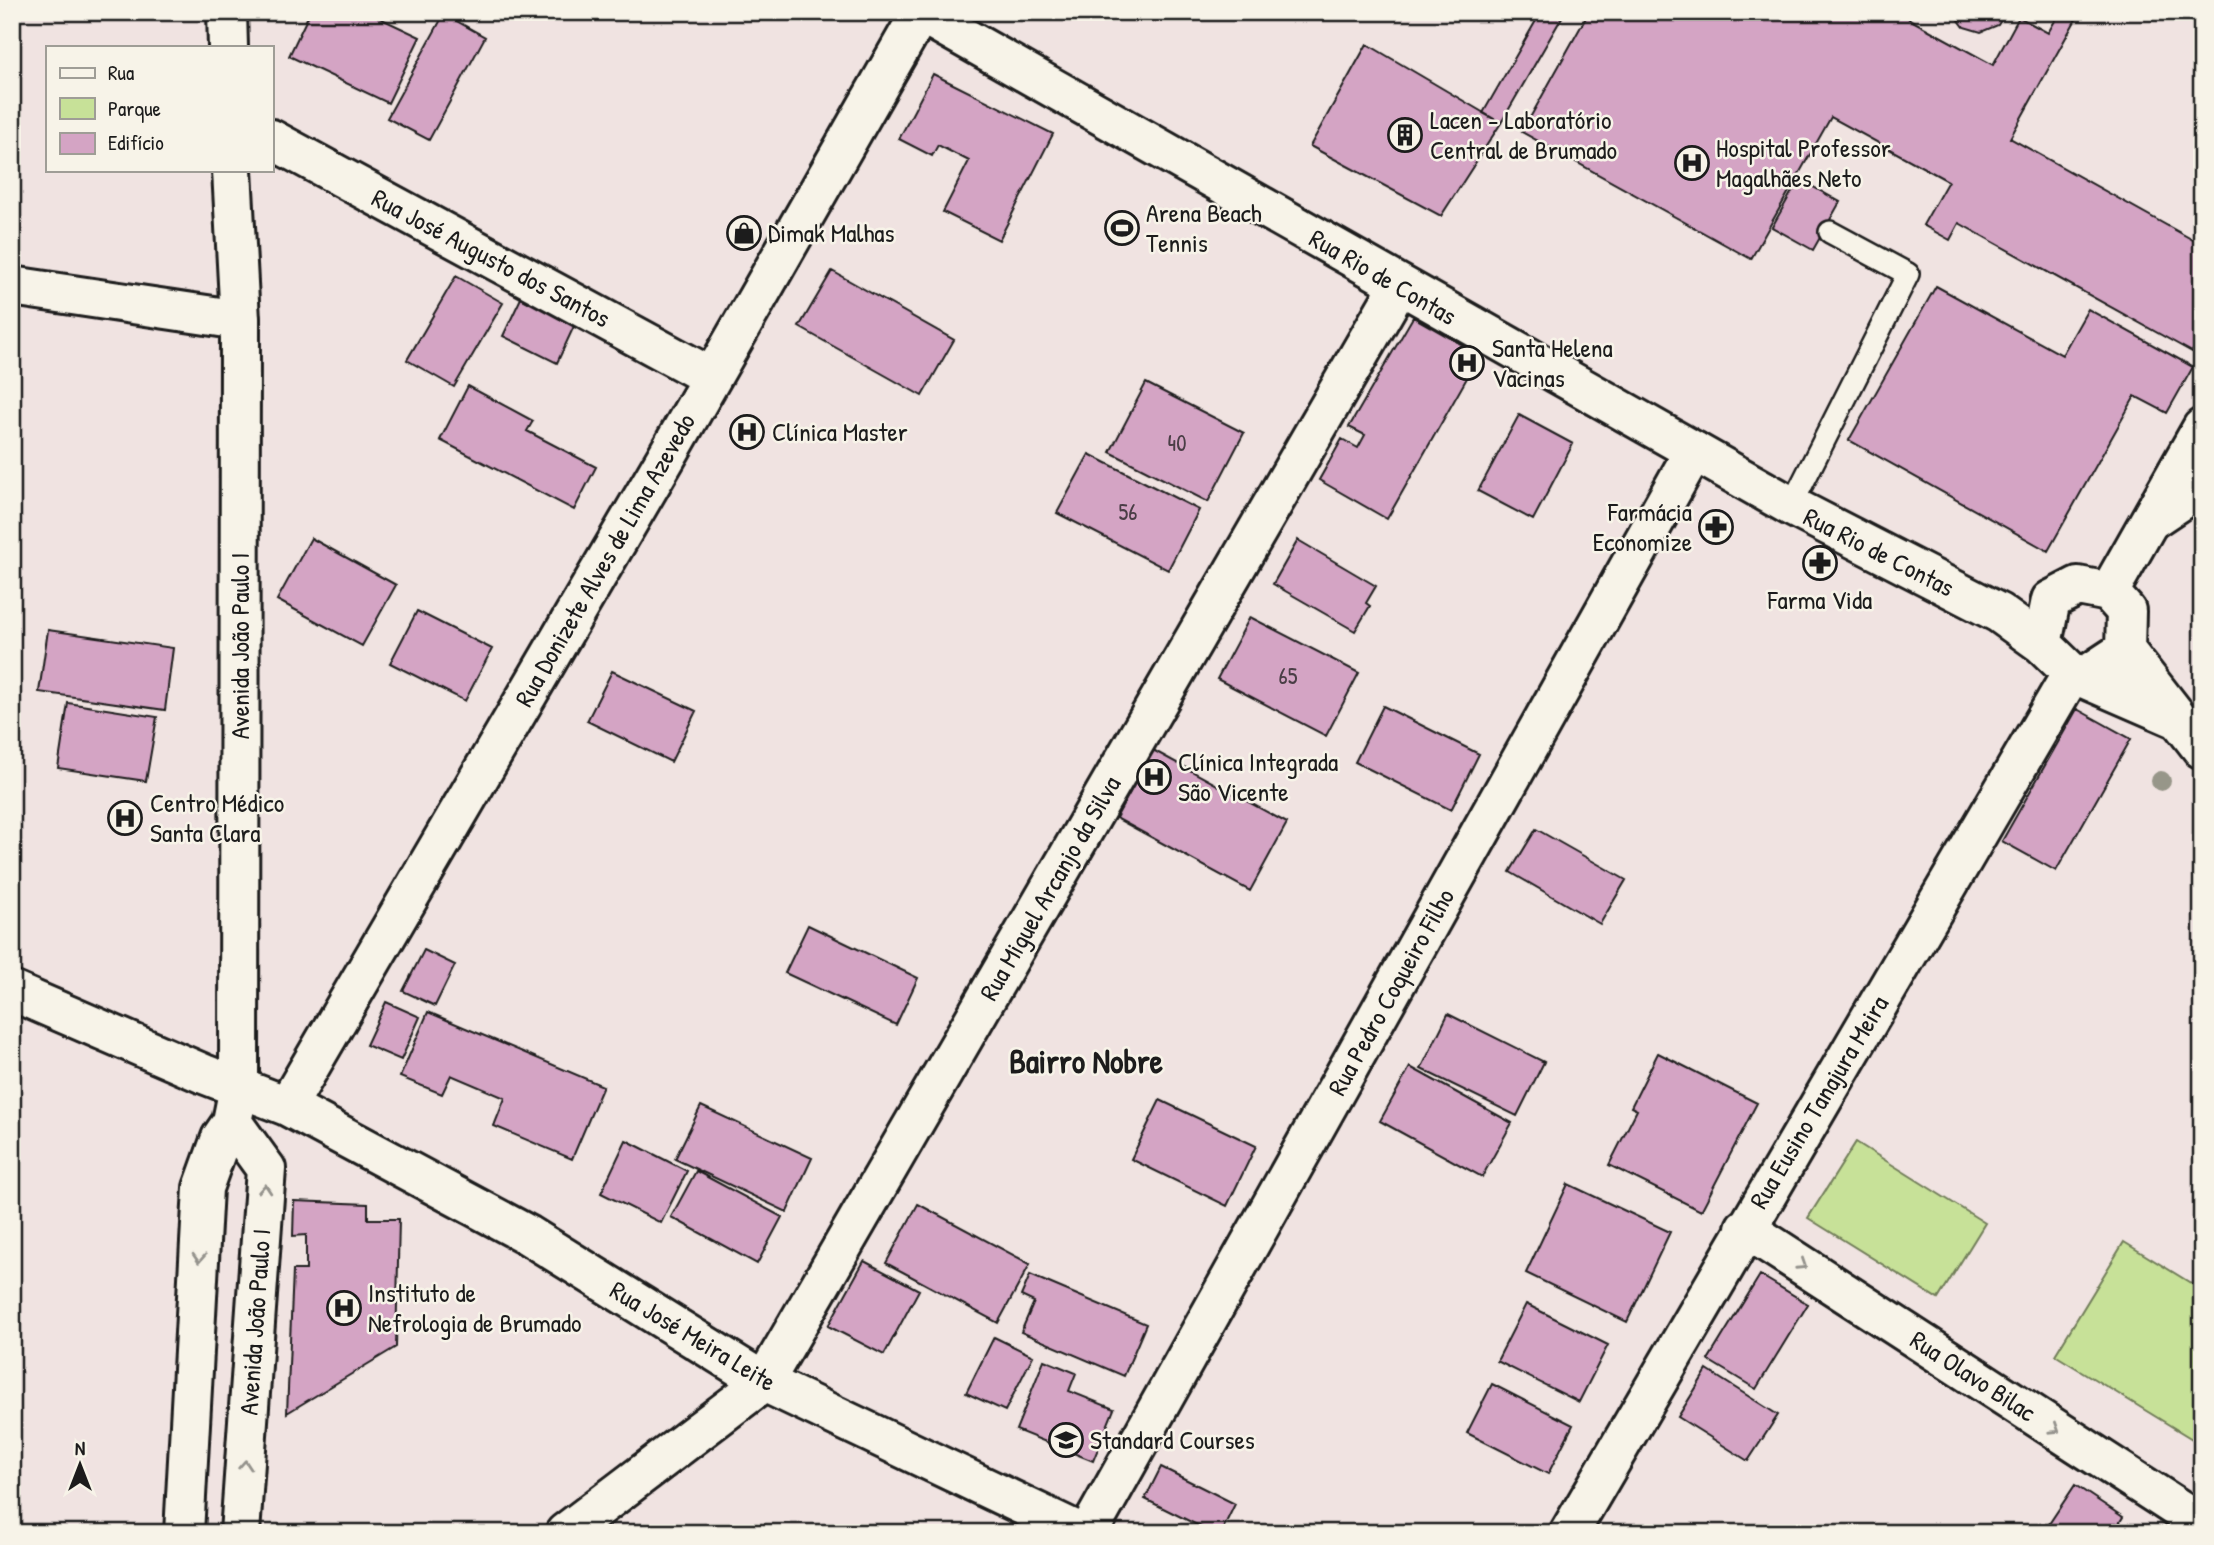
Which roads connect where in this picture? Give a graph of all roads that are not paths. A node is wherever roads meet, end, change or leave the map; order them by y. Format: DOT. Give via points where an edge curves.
graph roads {
  1 [pos="227,12"];
  2 [pos="921,13"];
  3 [pos="228,46"];
  4 [pos="273,140"];
  5 [pos="232,172"];
  6 [pos="1830,232"];
  7 [pos="12,286"];
  8 [pos="1399,286"];
  9 [pos="240,320"];
  10 [pos="711,377"];
  11 [pos="2202,428"];
  12 [pos="1694,451"];
  13 [pos="2202,486"];
  14 [pos="1791,506"];
  15 [pos="2151,520"];
  16 [pos="2109,592"];
  17 [pos="2051,600"];
  18 [pos="1999,613"];
  19 [pos="2042,644"];
  20 [pos="2125,650"];
  21 [pos="2072,673"];
  22 [pos="2179,719"];
  23 [pos="2202,749"];
  24 [pos="12,991"];
  25 [pos="235,1105"];
  26 [pos="287,1106"];
  27 [pos="1745,1228"];
  28 [pos="764,1382"];
  29 [pos="2202,1524"];
  30 [pos="184,1533"];
  31 [pos="240,1533"];
  32 [pos="565,1533"];
  33 [pos="1081,1533"];
  34 [pos="1088,1533"];
  35 [pos="1569,1533"];
  1 -- 3 [label="street"];
  2 -- 8 [label="street, Rua Rio de Contas"];
  2 -- 10 [label="street, Rua Donizete Alves de Lima Azevedo"];
  4 -- 10 [label="street, Rua José Augusto dos Santos"];
  5 -- 9 [label="street, Avenida João Paulo I"];
  6 -- 14 [label="lane" via="1908,274"];
  7 -- 9 [label="street"];
  8 -- 12 [label="street, Rua Rio de Contas"];
  8 -- 28 [label="street, Rua Miguel Arcanjo da Silva"];
  9 -- 25 [label="street, Avenida João Paulo I"];
  10 -- 26 [label="street, Rua Donizete Alves de Lima Azevedo"];
  11 -- 15 [label="street"];
  12 -- 14 [label="street, Rua Rio de Contas"];
  12 -- 34 [label="street, Rua Pedro Coqueiro Filho"];
  13 -- 15 [label="street"];
  14 -- 18 [label="street, Rua Rio de Contas"];
  15 -- 16 [label="street"];
  16 -- 17 [label="street" via="2078,586"];
  16 -- 20 [label="street" via="2126,611"];
  17 -- 18 [label="street"];
  17 -- 19 [label="street"];
  18 -- 19 [label="street, Rua Rio de Contas"];
  19 -- 21 [label="street"];
  20 -- 21 [label="street" via="2087,675"];
  20 -- 22 [label="street"];
  21 -- 22 [label="street"];
  21 -- 27 [label="street, Rua Eusino Tanajura Meira"];
  22 -- 23 [label="street"];
  24 -- 25 [label="street, Rua José Meira Leite" via="204,1074"];
  25 -- 26 [label="street, Rua José Meira Leite"];
  25 -- 30 [label="street, Avenida João Paulo I, one-way" via="203,1188"];
  31 -- 25 [label="street, Avenida João Paulo I, one-way" via="266,1169"];
  26 -- 28 [label="street, Rua José Meira Leite" via="528,1235"];
  27 -- 29 [label="street, Rua Olavo Bilac, one-way"];
  27 -- 35 [label="street, Rua Eusino Tanajura Meira"];
  28 -- 32 [label="street"];
  28 -- 33 [label="street, Rua José Meira Leite"];
}
